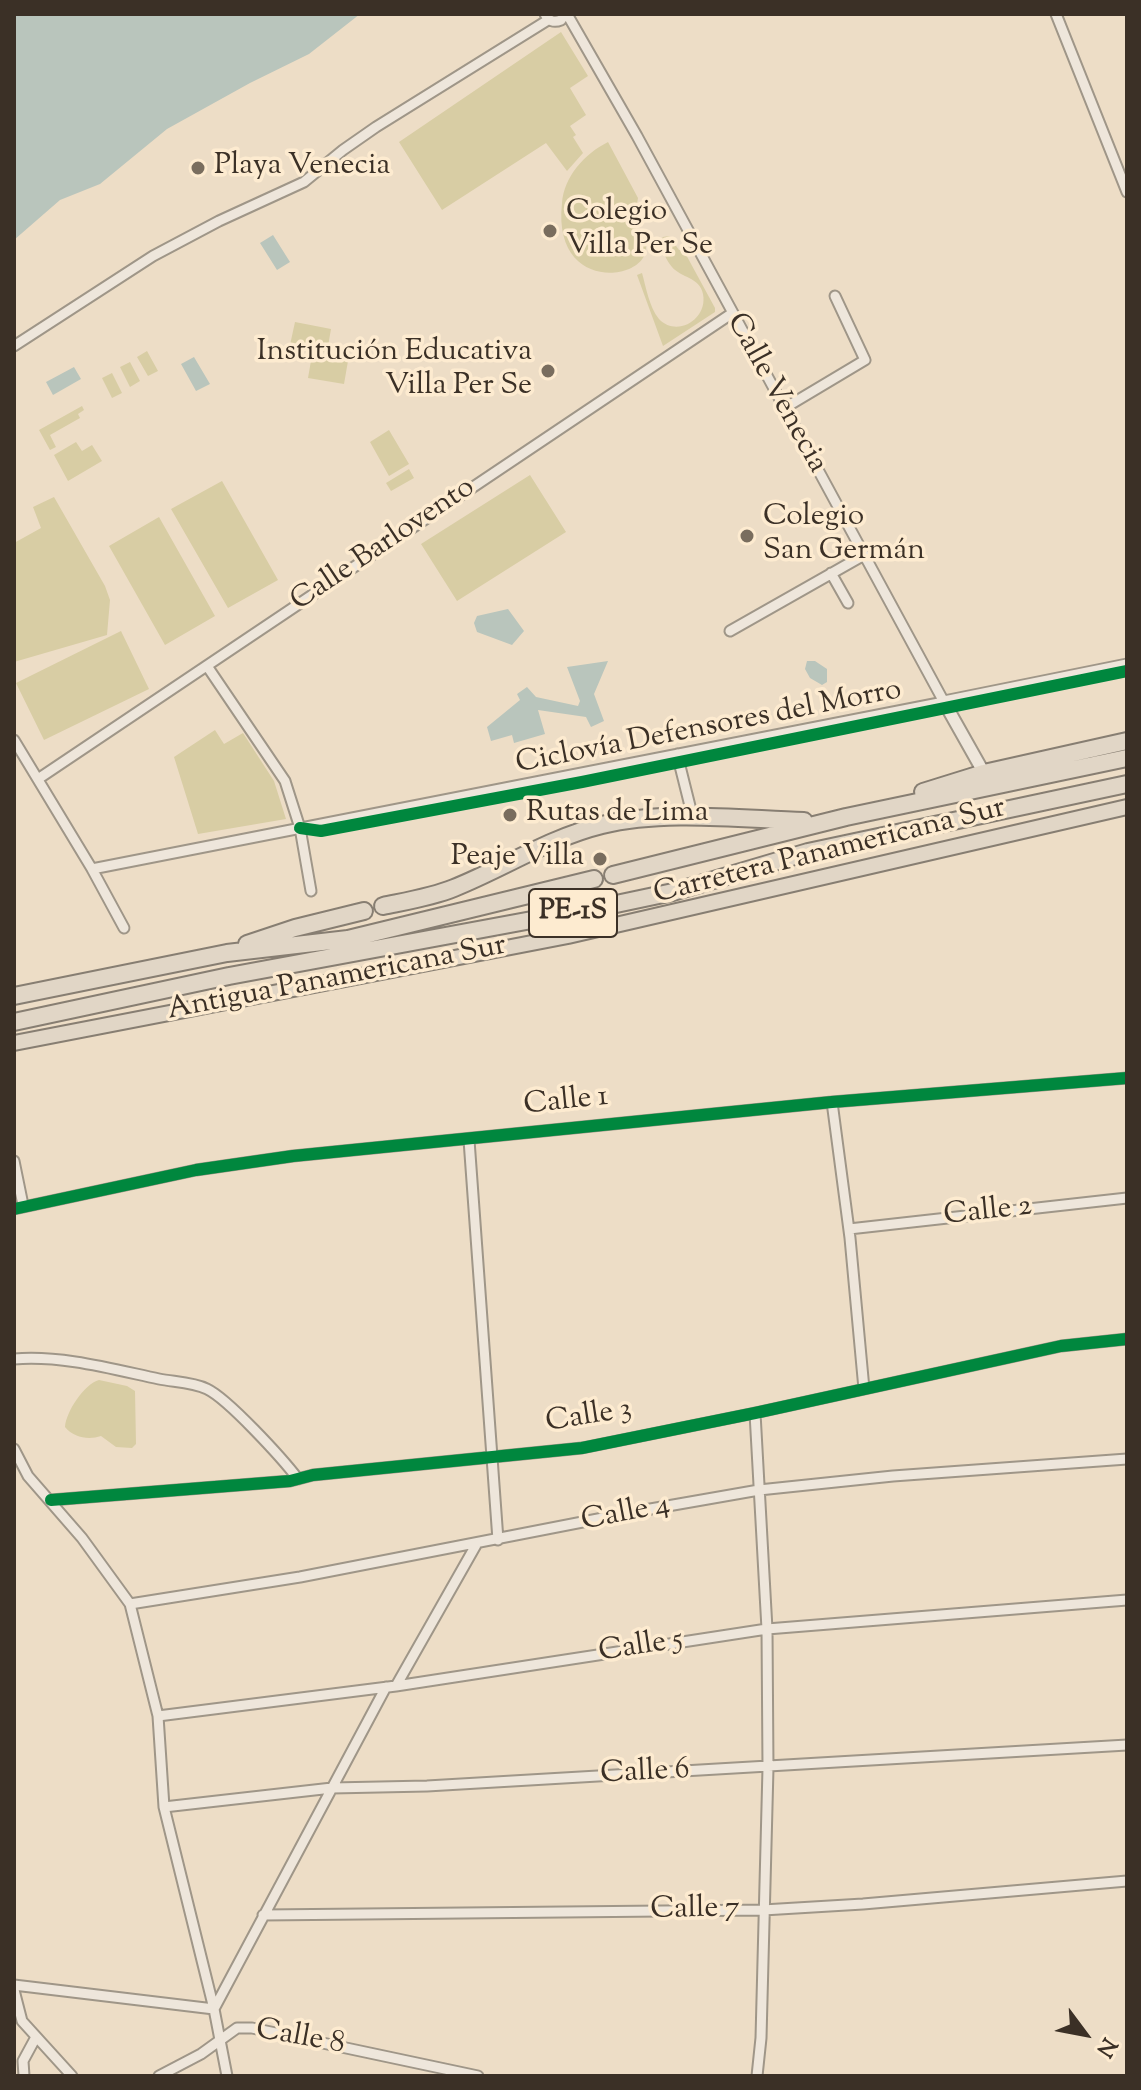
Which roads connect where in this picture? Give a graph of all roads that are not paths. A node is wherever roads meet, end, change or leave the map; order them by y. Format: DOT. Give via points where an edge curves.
graph roads {
  1 [pos="566,14"];
  2 [pos="1056,14"];
  3 [pos="547,17"];
  4 [pos="1127,192"];
  5 [pos="835,296"];
  6 [pos="731,314"];
  7 [pos="14,346"];
  8 [pos="783,409"];
  9 [pos="864,555"];
  10 [pos="831,573"];
  11 [pos="848,603"];
  12 [pos="730,631"];
  13 [pos="1127,665"];
  14 [pos="207,666"];
  15 [pos="944,702"];
  16 [pos="14,740"];
  17 [pos="1127,741"];
  18 [pos="677,754"];
  19 [pos="1127,758"];
  20 [pos="984,773"];
  21 [pos="38,779"];
  22 [pos="1127,784"];
  23 [pos="1127,807"];
  24 [pos="846,817"];
  25 [pos="693,818"];
  26 [pos="826,822"];
  27 [pos="300,828"];
  28 [pos="92,869"];
  29 [pos="613,875"];
  30 [pos="594,879"];
  31 [pos="311,891"];
  32 [pos="383,906"];
  33 [pos="364,911"];
  34 [pos="124,928"];
  35 [pos="227,953"];
  36 [pos="14,996"];
  37 [pos="14,1022"];
  38 [pos="14,1043"];
  39 [pos="1127,1078"];
  40 [pos="832,1102"];
  41 [pos="469,1140"];
  42 [pos="14,1161"];
  43 [pos="1127,1198"];
  44 [pos="18,1207"];
  45 [pos="849,1229"];
  46 [pos="1127,1339"];
  47 [pos="14,1359"];
  48 [pos="864,1389"];
  49 [pos="755,1413"];
  50 [pos="14,1449"];
  51 [pos="492,1459"];
  52 [pos="1127,1459"];
  53 [pos="298,1479"];
  54 [pos="759,1490"];
  55 [pos="51,1500"];
  56 [pos="498,1540"];
  57 [pos="476,1545"];
  58 [pos="1127,1600"];
  59 [pos="130,1604"];
  60 [pos="767,1629"];
  61 [pos="391,1686"];
  62 [pos="158,1716"];
  63 [pos="1127,1745"];
  64 [pos="768,1768"];
  65 [pos="332,1788"];
  66 [pos="164,1807"];
  67 [pos="1127,1881"];
  68 [pos="763,1910"];
  69 [pos="263,1915"];
  70 [pos="14,1988"];
  71 [pos="214,2009"];
  72 [pos="18,2022"];
  73 [pos="36,2037"];
  74 [pos="218,2040"];
  75 [pos="24,2076"];
  76 [pos="72,2076"];
  77 [pos="159,2076"];
  78 [pos="227,2076"];
  79 [pos="478,2076"];
  80 [pos="757,2076"];
  1 -- 3 [label="street" via="558,21"];
  1 -- 6 [label="street, Calle Venecia"];
  2 -- 4 [label="street"];
  3 -- 7 [label="street" via="376,127 304,182 153,256"];
  5 -- 8 [label="street" via="865,360"];
  6 -- 8 [label="street, Calle Venecia"];
  6 -- 14 [label="street, Calle Barlovento"];
  8 -- 9 [label="street, Calle Venecia"];
  9 -- 10 [label="street"];
  9 -- 15 [label="street, Calle Venecia"];
  10 -- 11 [label="street"];
  10 -- 12 [label="street"];
  13 -- 15 [label="street"];
  14 -- 21 [label="street, Calle Barlovento"];
  14 -- 27 [label="street" via="281,774"];
  15 -- 18 [label="street"];
  15 -- 20 [label="street, Calle Venecia"];
  16 -- 21 [label="street"];
  17 -- 20 [label="highway"];
  18 -- 25 [label="street"];
  18 -- 27 [label="street"];
  19 -- 24 [label="highway, Carretera Panamericana Sur / PE-1S"];
  20 -- 24 [label="highway"];
  21 -- 28 [label="street"];
  22 -- 37 [label="highway, Carretera Panamericana Sur / PE-1S" via="808,852 673,892"];
  23 -- 38 [label="main road, Antigua Panamericana Sur" via="568,936"];
  24 -- 26 [label="highway, Carretera Panamericana Sur / PE-1S"];
  25 -- 26 [label="highway, Carretera Panamericana Sur / PE-1S"];
  25 -- 32 [label="highway, Carretera Panamericana Sur / PE-1S" via="602,825 558,838 452,889"];
  26 -- 29 [label="highway, Carretera Panamericana Sur / PE-1S"];
  27 -- 28 [label="street"];
  27 -- 31 [label="street"];
  28 -- 34 [label="street"];
  30 -- 35 [label="highway, PE-1S" via="348,939"];
  33 -- 35 [label="highway, PE-1S" via="271,935"];
  35 -- 36 [label="highway, PE-1S"];
  39 -- 40 [label="street, Calle 1"];
  40 -- 41 [label="street, Calle 1"];
  40 -- 45 [label="street"];
  41 -- 44 [label="street, Calle 1" via="196,1170"];
  41 -- 51 [label="street"];
  42 -- 44 [label="street"];
  43 -- 45 [label="street, Calle 2"];
  45 -- 48 [label="street"];
  46 -- 48 [label="street, Calle 3" via="1061,1346"];
  47 -- 53 [label="street" via="83,1363 205,1388"];
  48 -- 49 [label="street, Calle 3"];
  49 -- 51 [label="street, Calle 3" via="582,1448"];
  49 -- 54 [label="street"];
  50 -- 55 [label="street" via="28,1476"];
  51 -- 53 [label="street, Calle 3"];
  51 -- 56 [label="street"];
  52 -- 54 [label="street, Calle 4"];
  53 -- 55 [label="street, Calle 3"];
  54 -- 56 [label="street, Calle 4"];
  54 -- 60 [label="street"];
  55 -- 59 [label="street"];
  56 -- 57 [label="street, Calle 4"];
  57 -- 59 [label="street, Calle 4"];
  57 -- 61 [label="street"];
  58 -- 60 [label="street, Calle 5"];
  59 -- 62 [label="street"];
  60 -- 61 [label="street, Calle 5"];
  60 -- 64 [label="street"];
  61 -- 62 [label="street, Calle 5"];
  61 -- 65 [label="street"];
  62 -- 66 [label="street"];
  63 -- 64 [label="street, Calle 6"];
  64 -- 65 [label="street, Calle 6"];
  64 -- 68 [label="street"];
  65 -- 66 [label="street, Calle 6"];
  65 -- 69 [label="street"];
  66 -- 71 [label="street"];
  67 -- 68 [label="street, Calle 7"];
  68 -- 69 [label="street, Calle 7"];
  68 -- 80 [label="street"];
  69 -- 71 [label="street"];
  70 -- 71 [label="street"];
  70 -- 72 [label="street"];
  71 -- 74 [label="street"];
  72 -- 73 [label="street"];
  73 -- 75 [label="street" via="23,2061"];
  73 -- 76 [label="street"];
  74 -- 77 [label="street, Calle 8"];
  74 -- 78 [label="street"];
  74 -- 79 [label="street, Calle 8" via="237,2028 252,2028"];
}
